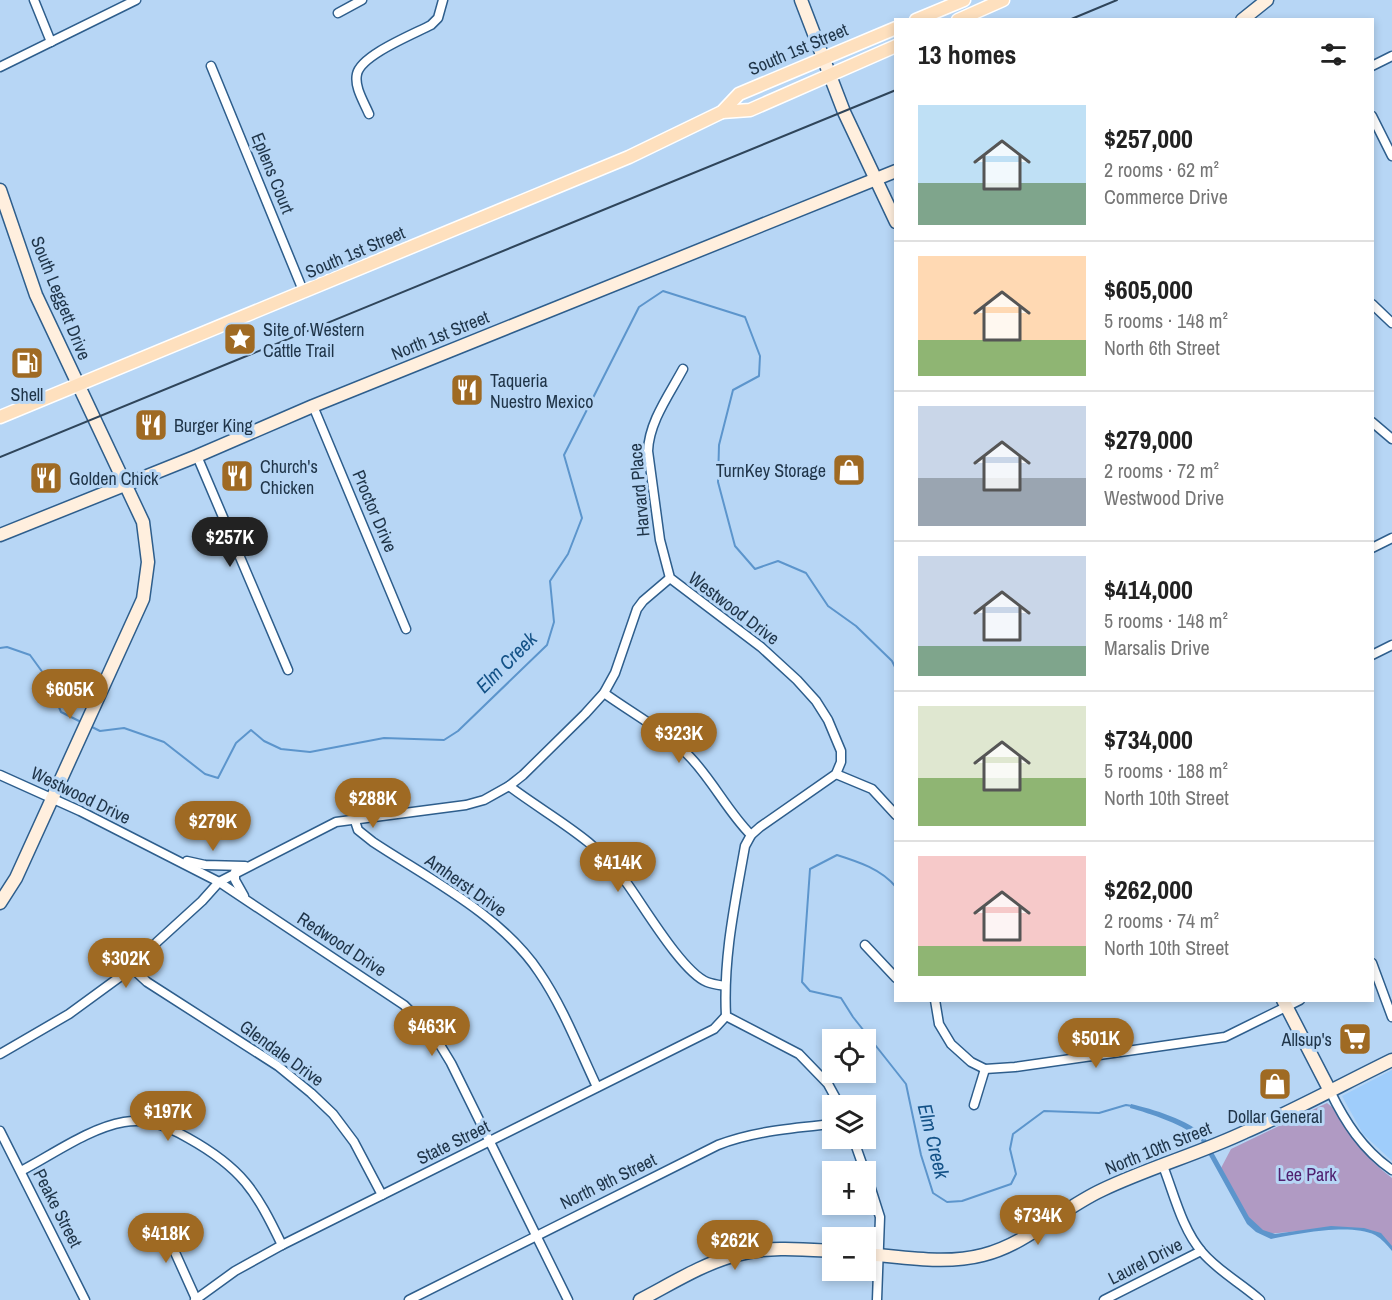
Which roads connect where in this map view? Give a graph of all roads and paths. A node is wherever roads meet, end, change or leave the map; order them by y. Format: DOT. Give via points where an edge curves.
graph roads {
  1 [pos="34,0"];
  2 [pos="136,0"];
  3 [pos="362,0"];
  4 [pos="443,0"];
  5 [pos="801,0"];
  6 [pos="964,0"];
  7 [pos="1003,0"];
  8 [pos="1267,0"];
  9 [pos="338,13"];
  10 [pos="921,18"];
  11 [pos="962,18"];
  12 [pos="1244,18"];
  13 [pos="894,29"];
  14 [pos="51,42"];
  15 [pos="894,47"];
  16 [pos="1392,56"];
  17 [pos="822,58"];
  18 [pos="1374,65"];
  19 [pos="211,66"];
  20 [pos="0,67"];
  21 [pos="829,74"];
  22 [pos="722,112"];
  23 [pos="369,114"];
  24 [pos="1374,120"];
  25 [pos="1392,156"];
  26 [pos="894,172"];
  27 [pos="874,180"];
  28 [pos="0,190"];
  29 [pos="894,218"];
  30 [pos="304,293"];
  31 [pos="1374,306"];
  32 [pos="1392,323"];
  33 [pos="683,369"];
  34 [pos="78,385"];
  35 [pos="313,406"];
  36 [pos="0,417"];
  37 [pos="1374,424"];
  38 [pos="1392,439"];
  39 [pos="197,456"];
  40 [pos="126,484"];
  41 [pos="0,535"];
  42 [pos="1391,542"];
  43 [pos="1374,547"];
  44 [pos="670,578"];
  45 [pos="406,629"];
  46 [pos="1392,645"];
  47 [pos="1374,654"];
  48 [pos="288,670"];
  49 [pos="604,693"];
  50 [pos="836,774"];
  51 [pos="0,775"];
  52 [pos="509,786"];
  53 [pos="51,798"];
  54 [pos="894,813"];
  55 [pos="354,818"];
  56 [pos="751,835"];
  57 [pos="175,859"];
  58 [pos="249,866"];
  59 [pos="236,872"];
  60 [pos="203,873"];
  61 [pos="219,882"];
  62 [pos="236,894"];
  63 [pos="205,898"];
  64 [pos="247,902"];
  65 [pos="0,903"];
  66 [pos="866,945"];
  67 [pos="1374,966"];
  68 [pos="132,968"];
  69 [pos="894,976"];
  70 [pos="725,986"];
  71 [pos="935,1002"];
  72 [pos="1285,1004"];
  73 [pos="726,1016"];
  74 [pos="1392,1017"];
  75 [pos="0,1054"];
  76 [pos="1392,1060"];
  77 [pos="985,1069"];
  78 [pos="597,1087"];
  79 [pos="1330,1091"];
  80 [pos="834,1095"];
  81 [pos="974,1105"];
  82 [pos="822,1125"];
  83 [pos="0,1131"];
  84 [pos="489,1142"];
  85 [pos="1163,1166"];
  86 [pos="1392,1170"];
  87 [pos="21,1171"];
  88 [pos="382,1195"];
  89 [pos="876,1201"];
  90 [pos="138,1226"];
  91 [pos="535,1235"];
  92 [pos="282,1245"];
  93 [pos="822,1250"];
  94 [pos="1201,1251"];
  95 [pos="876,1255"];
  96 [pos="879,1255"];
  97 [pos="85,1300"];
  98 [pos="195,1300"];
  99 [pos="409,1300"];
  100 [pos="568,1300"];
  101 [pos="640,1300"];
  102 [pos="877,1300"];
  103 [pos="1104,1300"];
  104 [pos="1260,1300"];
  1 -- 14 [label="street"];
  2 -- 14 [label="street"];
  3 -- 9 [label="street"];
  4 -- 23 [label="street" via="438,18 430,25 369,58 360,67 357,82"];
  5 -- 17 [label="main road"];
  6 -- 10 [label="main road"];
  7 -- 11 [label="main road"];
  8 -- 12 [label="main road"];
  13 -- 17 [label="main road, South 1st Street"];
  14 -- 20 [label="street"];
  15 -- 21 [label="main road, South 1st Street"];
  16 -- 18 [label="street"];
  17 -- 21 [label="main road"];
  17 -- 22 [label="main road, South 1st Street" via="739,94"];
  19 -- 30 [label="street, Eplens Court"];
  21 -- 22 [label="main road, South 1st Street" via="750,110"];
  21 -- 27 [label="main road"];
  22 -- 30 [label="main road, South 1st Street" via="621,160"];
  24 -- 25 [label="street"];
  26 -- 27 [label="main road, North 1st Street"];
  27 -- 29 [label="main road"];
  27 -- 35 [label="main road, North 1st Street"];
  28 -- 34 [label="main road, South Leggett Drive" via="36,295"];
  30 -- 34 [label="main road, South 1st Street"];
  31 -- 32 [label="street"];
  33 -- 44 [label="street, Harvard Place" via="652,427 648,451 660,540"];
  34 -- 36 [label="main road, South 1st Street"];
  34 -- 40 [label="main road, South Leggett Drive"];
  35 -- 39 [label="main road, North 1st Street"];
  35 -- 45 [label="street, Proctor Drive"];
  37 -- 38 [label="street"];
  39 -- 40 [label="main road, North 1st Street"];
  39 -- 48 [label="street"];
  40 -- 41 [label="main road, North 1st Street"];
  40 -- 53 [label="main road, South Leggett Drive" via="143,522 148,562 143,599"];
  42 -- 43 [label="street"];
  44 -- 49 [label="street, Westwood Drive" via="637,609 621,659"];
  44 -- 50 [label="street, Westwood Drive" via="761,647 816,700 842,751"];
  46 -- 47 [label="street"];
  49 -- 52 [label="street, Westwood Drive"];
  49 -- 56 [label="street" via="682,748"];
  50 -- 54 [label="street" via="872,789"];
  50 -- 56 [label="street"];
  51 -- 53 [label="street, Westwood Drive"];
  52 -- 55 [label="street, Westwood Drive" via="466,805"];
  52 -- 70 [label="street" via="568,825 606,858 695,975"];
  53 -- 57 [label="street, Westwood Drive"];
  53 -- 65 [label="main road, South Leggett Drive" via="16,878"];
  55 -- 58 [label="street, Westwood Drive" via="336,822"];
  55 -- 78 [label="street, Amherst Drive" via="358,830 485,916 524,954 539,971"];
  56 -- 70 [label="street" via="730,925"];
  57 -- 58 [label="street" via="205,865"];
  57 -- 60 [label="street, Westwood Drive"];
  58 -- 59 [label="street, Westwood Drive"];
  59 -- 61 [label="street, Westwood Drive"];
  59 -- 64 [label="street" via="235,880"];
  60 -- 61 [label="street, Westwood Drive"];
  60 -- 63 [label="street" via="207,884"];
  61 -- 62 [label="street, Redwood Drive"];
  61 -- 63 [label="street"];
  62 -- 63 [label="street"];
  62 -- 64 [label="street, Redwood Drive"];
  63 -- 68 [label="street"];
  64 -- 84 [label="street, Redwood Drive" via="390,995 420,1019 451,1063"];
  66 -- 69 [label="street"];
  67 -- 74 [label="street"];
  68 -- 75 [label="street" via="69,1014"];
  68 -- 88 [label="street, Glendale Drive" via="147,982 278,1066 311,1093 354,1142"];
  70 -- 73 [label="street"];
  71 -- 77 [label="street" via="939,1024 951,1044"];
  72 -- 77 [label="street" via="1225,1037"];
  72 -- 79 [label="main road"];
  73 -- 78 [label="street, State Street" via="714,1029"];
  73 -- 80 [label="street" via="799,1054"];
  76 -- 79 [label="main road, North 10th Street"];
  77 -- 81 [label="street"];
  78 -- 84 [label="street, State Street"];
  79 -- 85 [label="main road, North 10th Street"];
  79 -- 86 [label="street" via="1364,1147"];
  82 -- 91 [label="street, North 9th Street" via="735,1138"];
  83 -- 87 [label="street, Peake Street"];
  84 -- 88 [label="street, State Street"];
  84 -- 91 [label="street, Redwood Drive"];
  85 -- 94 [label="street"];
  85 -- 96 [label="main road, North 10th Street" via="1096,1192 1022,1238 984,1255 960,1260"];
  87 -- 92 [label="street" via="111,1125 139,1120 156,1122 207,1149 235,1170 264,1209"];
  87 -- 97 [label="street, Peake Street"];
  88 -- 92 [label="street, State Street"];
  89 -- 96 [label="street" via="880,1217"];
  90 -- 98 [label="street" via="158,1234 174,1248"];
  91 -- 99 [label="street, North 9th Street"];
  91 -- 100 [label="street, Redwood Drive"];
  92 -- 98 [label="street, State Street"];
  93 -- 101 [label="main road" via="775,1248 736,1255"];
  94 -- 103 [label="street, Laurel Drive"];
  94 -- 104 [label="street"];
  95 -- 96 [label="main road, North 10th Street"];
  96 -- 102 [label="street"];
}
